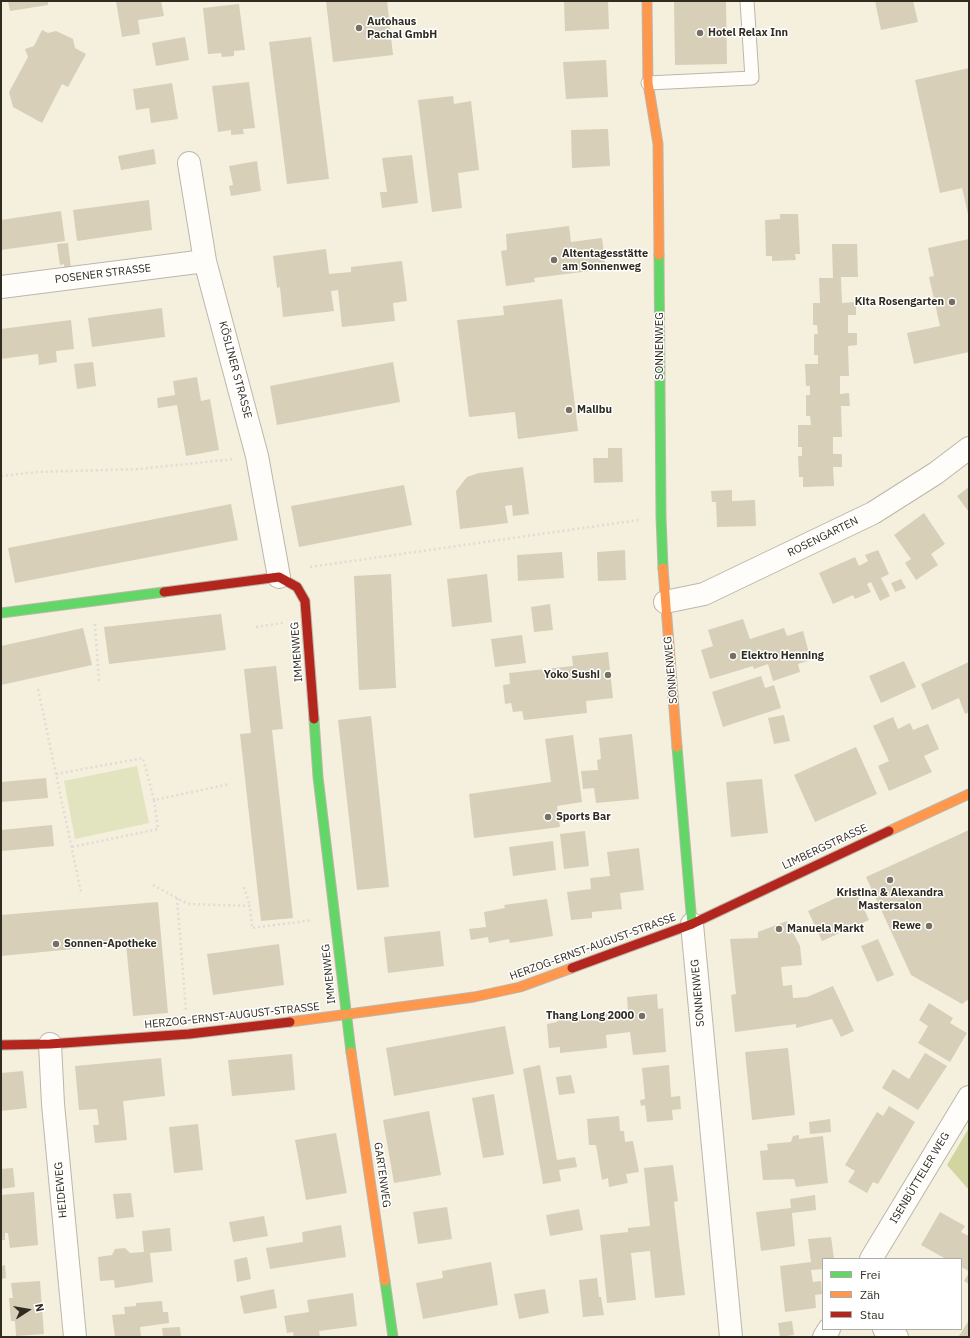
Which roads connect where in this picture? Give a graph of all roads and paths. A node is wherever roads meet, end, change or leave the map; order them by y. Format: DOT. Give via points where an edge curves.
graph roads {
  1 [pos="646,1"];
  2 [pos="746,1"];
  3 [pos="648,83"];
  4 [pos="189,163"];
  5 [pos="205,262"];
  6 [pos="1,287"];
  7 [pos="969,448"];
  8 [pos="257,456"];
  9 [pos="1,476"];
  10 [pos="661,517"];
  11 [pos="279,577"];
  12 [pos="93,601"];
  13 [pos="665,602"];
  14 [pos="1,613"];
  15 [pos="306,619"];
  16 [pos="256,627"];
  17 [pos="98,681"];
  18 [pos="38,689"];
  19 [pos="56,774"];
  20 [pos="230,784"];
  21 [pos="969,794"];
  22 [pos="154,800"];
  23 [pos="72,847"];
  24 [pos="154,885"];
  25 [pos="244,887"];
  26 [pos="81,892"];
  27 [pos="177,898"];
  28 [pos="250,906"];
  29 [pos="335,917"];
  30 [pos="692,924"];
  31 [pos="346,1016"];
  32 [pos="189,1034"];
  33 [pos="50,1044"];
  34 [pos="1,1045"];
  35 [pos="969,1097"];
  36 [pos="872,1258"];
  37 [pos="886,1330"];
  38 [pos="75,1337"];
  39 [pos="393,1337"];
  40 [pos="731,1337"];
  41 [pos="897,1337"];
  1 -- 3 [label="street, SONNENWEG"];
  2 -- 3 [label="lane" via="752,78"];
  3 -- 10 [label="street, SONNENWEG" via="658,144"];
  4 -- 5 [label="street, KÖSLINER STRASSE"];
  5 -- 6 [label="street, POSENER STRASSE"];
  5 -- 8 [label="street, KÖSLINER STRASSE"];
  7 -- 13 [label="street, ROSENGARTEN" via="936,473 873,513 704,594"];
  8 -- 9 [label="path" via="140,469 38,472"];
  8 -- 11 [label="street, KÖSLINER STRASSE"];
  10 -- 11 [label="path" via="307,568"];
  10 -- 13 [label="street, SONNENWEG"];
  11 -- 12 [label="street"];
  11 -- 15 [label="street, IMMENWEG" via="297,587 305,601"];
  12 -- 14 [label="street"];
  12 -- 17 [label="path"];
  13 -- 30 [label="street, SONNENWEG"];
  15 -- 16 [label="path"];
  15 -- 29 [label="street, IMMENWEG" via="318,777"];
  18 -- 19 [label="path"];
  19 -- 22 [label="path" via="143,758"];
  19 -- 23 [label="path"];
  20 -- 22 [label="path"];
  21 -- 30 [label="street, LIMBERGSTRASSE"];
  22 -- 23 [label="path" via="158,829"];
  23 -- 26 [label="path"];
  24 -- 27 [label="path"];
  25 -- 28 [label="path"];
  27 -- 28 [label="path" via="188,904"];
  27 -- 32 [label="path"];
  28 -- 29 [label="path" via="252,928"];
  29 -- 31 [label="street, IMMENWEG"];
  30 -- 31 [label="street, HERZOG-ERNST-AUGUST-STRASSE" via="520,987 474,997"];
  30 -- 40 [label="street, SONNENWEG"];
  31 -- 32 [label="street, HERZOG-ERNST-AUGUST-STRASSE"];
  31 -- 39 [label="street, GARTENWEG"];
  32 -- 33 [label="street, HERZOG-ERNST-AUGUST-STRASSE"];
  33 -- 34 [label="street, HERZOG-ERNST-AUGUST-STRASSE"];
  33 -- 38 [label="street, HEIDEWEG" via="53,1104"];
  35 -- 36 [label="street, ISENBÜTTELER WEG"];
  37 -- 41 [label="street"];
}
